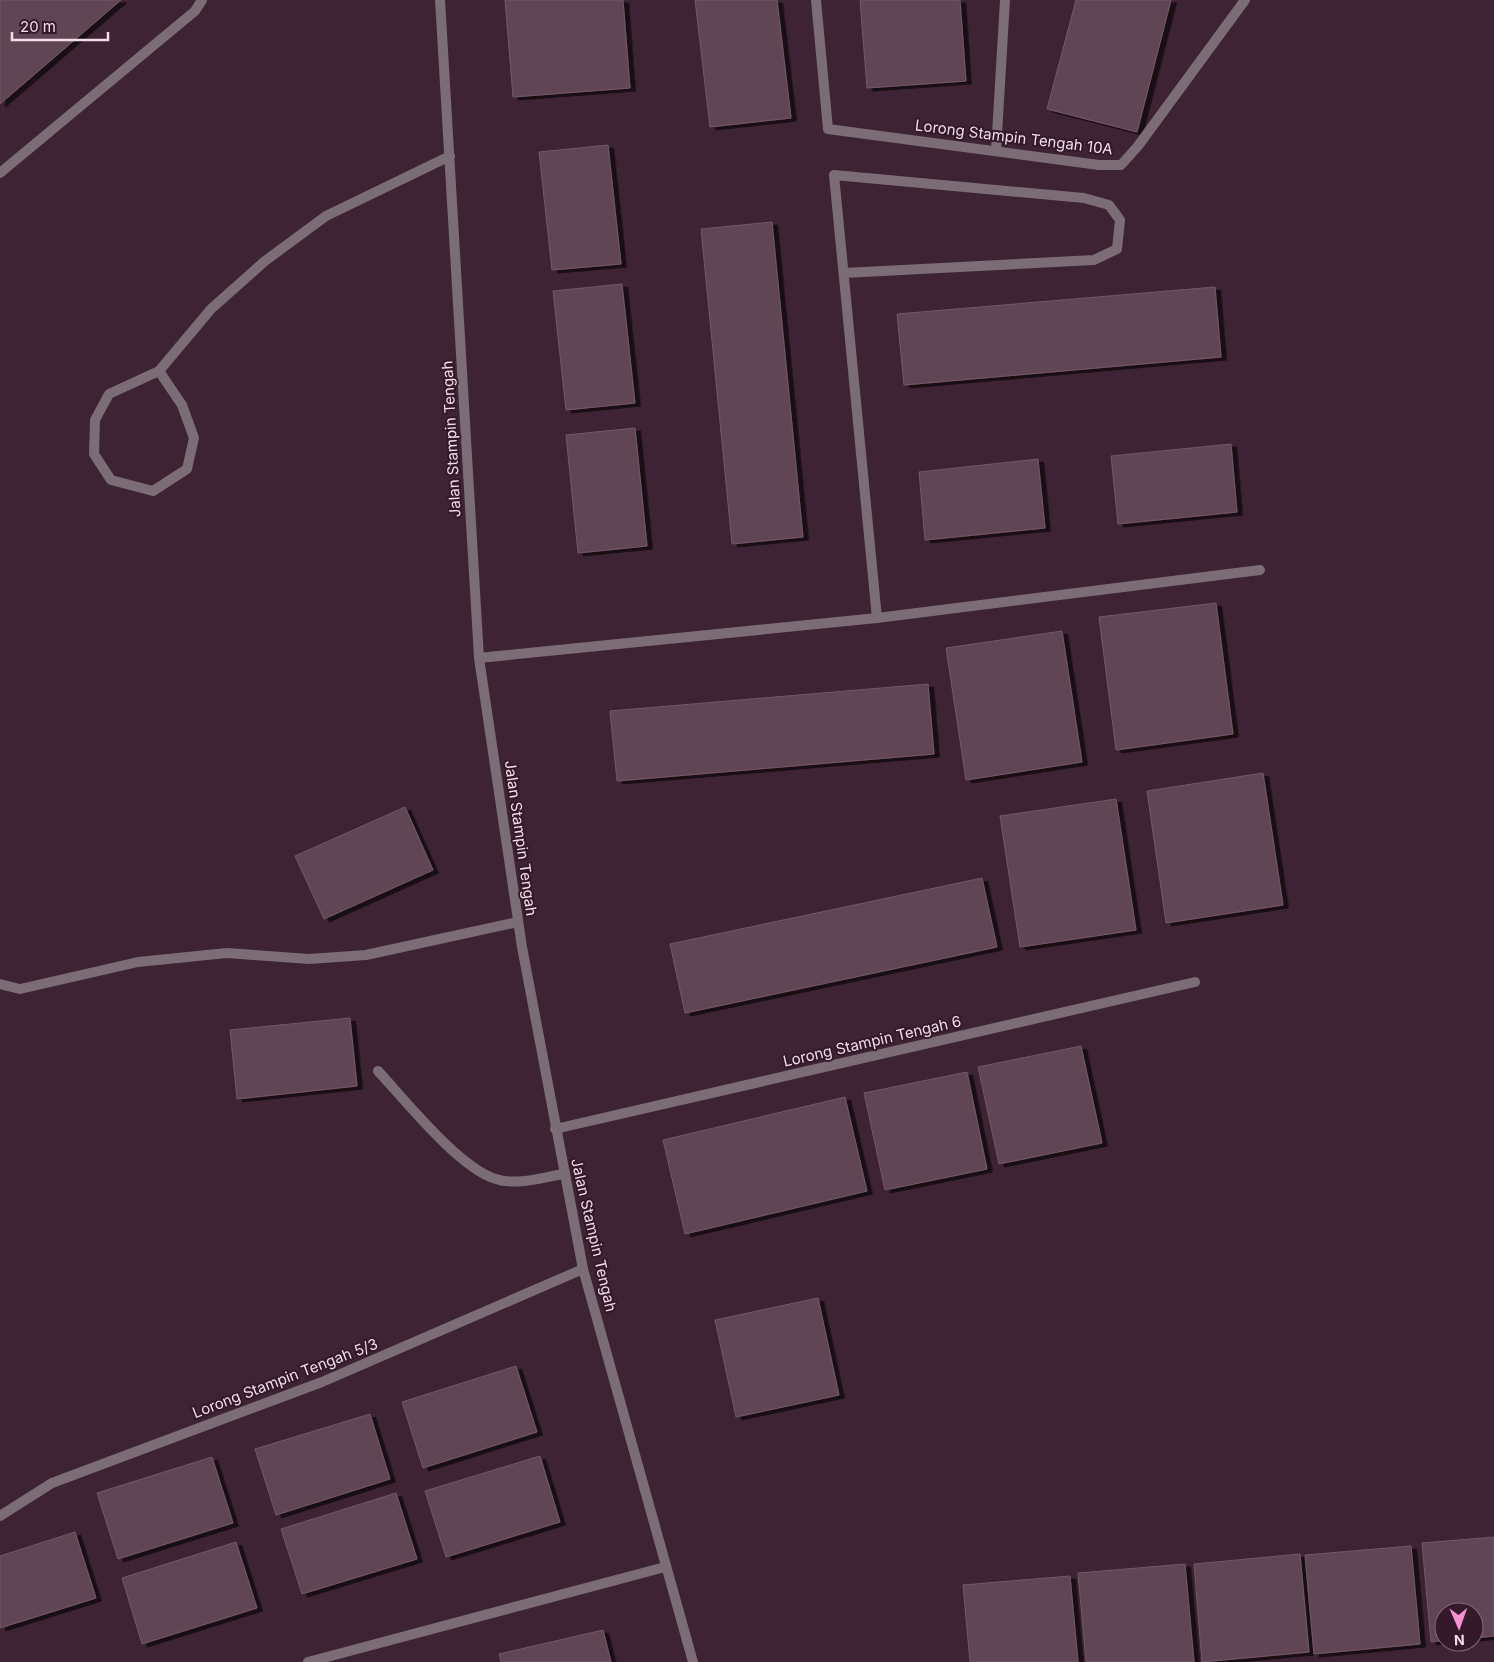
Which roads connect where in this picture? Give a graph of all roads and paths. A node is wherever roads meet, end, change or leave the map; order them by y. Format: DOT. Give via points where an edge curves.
graph roads {
  1 [pos="202,0"];
  2 [pos="440,0"];
  3 [pos="816,0"];
  4 [pos="1005,0"];
  5 [pos="1245,0"];
  6 [pos="996,151"];
  7 [pos="450,156"];
  8 [pos="0,173"];
  9 [pos="844,273"];
  10 [pos="159,370"];
  11 [pos="1260,570"];
  12 [pos="877,618"];
  13 [pos="479,658"];
  14 [pos="518,922"];
  15 [pos="1195,982"];
  16 [pos="0,984"];
  17 [pos="378,1071"];
  18 [pos="555,1129"];
  19 [pos="564,1174"];
  20 [pos="583,1269"];
  21 [pos="0,1516"];
  22 [pos="665,1567"];
  23 [pos="308,1662"];
  24 [pos="693,1662"];
  1 -- 8 [label="street" via="195,11"];
  2 -- 7 [label="street, Jalan Stampin Tengah"];
  3 -- 6 [label="street, Lorong Stampin Tengah 10A" via="828,129"];
  4 -- 6 [label="street"];
  5 -- 6 [label="street, Lorong Stampin Tengah 10A" via="1121,165"];
  7 -- 10 [label="street" via="326,216 265,261 211,309"];
  7 -- 13 [label="street, Jalan Stampin Tengah"];
  9 -- 9 [label="street" via="1094,260 1117,249 1120,220 1109,205 1084,198 834,175"];
  9 -- 12 [label="street"];
  10 -- 10 [label="street" via="109,394 95,420 94,454 111,480 152,491 187,469 194,438 182,405"];
  11 -- 12 [label="street"];
  12 -- 13 [label="street"];
  13 -- 14 [label="street, Jalan Stampin Tengah"];
  14 -- 16 [label="street" via="366,955 309,959 227,953 138,962 20,989"];
  14 -- 18 [label="street, Jalan Stampin Tengah"];
  15 -- 18 [label="street, Lorong Stampin Tengah 6"];
  17 -- 19 [label="street" via="468,1165 496,1180 519,1181"];
  18 -- 19 [label="street, Jalan Stampin Tengah"];
  19 -- 20 [label="street, Jalan Stampin Tengah"];
  20 -- 21 [label="street, Lorong Stampin Tengah 5/3" via="322,1382 52,1482"];
  20 -- 22 [label="street, Jalan Stampin Tengah"];
  22 -- 23 [label="street"];
  22 -- 24 [label="street, Jalan Stampin Tengah"];
}
